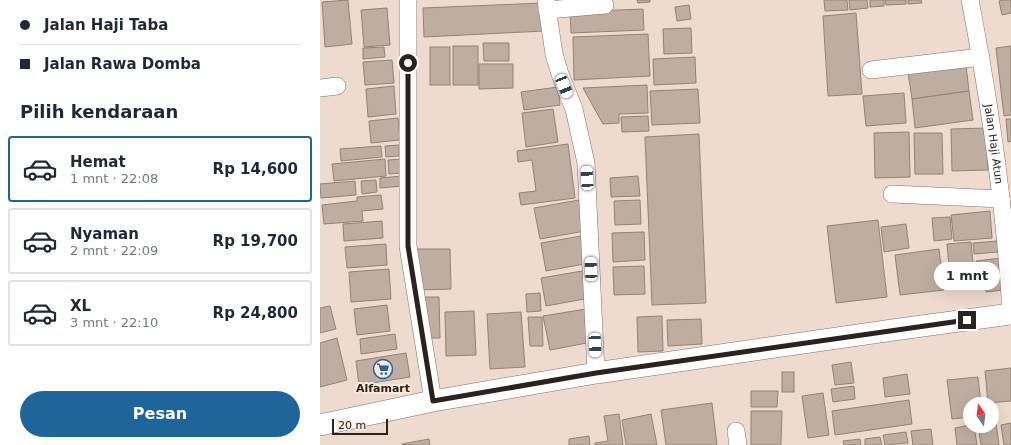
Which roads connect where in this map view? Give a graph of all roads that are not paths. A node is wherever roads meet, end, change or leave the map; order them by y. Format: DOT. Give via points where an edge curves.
graph roads {
  1 [pos="408,0"];
  2 [pos="970,0"];
  3 [pos="547,5"];
  4 [pos="605,5"];
  5 [pos="981,57"];
  6 [pos="871,70"];
  7 [pos="337,86"];
  8 [pos="320,88"];
  9 [pos="892,194"];
  10 [pos="1002,199"];
  11 [pos="1011,314"];
  12 [pos="596,373"];
  13 [pos="433,401"];
  14 [pos="320,424"];
  1 -- 13 [label="street" via="408,246"];
  2 -- 5 [label="street, Jalan Haji Atun"];
  3 -- 4 [label="street"];
  3 -- 12 [label="street" via="554,54 574,108 586,163"];
  5 -- 6 [label="street"];
  5 -- 10 [label="street, Jalan Haji Atun"];
  7 -- 8 [label="street"];
  9 -- 10 [label="street"];
  10 -- 11 [label="street, Jalan Haji Atun"];
  11 -- 12 [label="street"];
  12 -- 13 [label="street"];
  13 -- 14 [label="street"];
}
